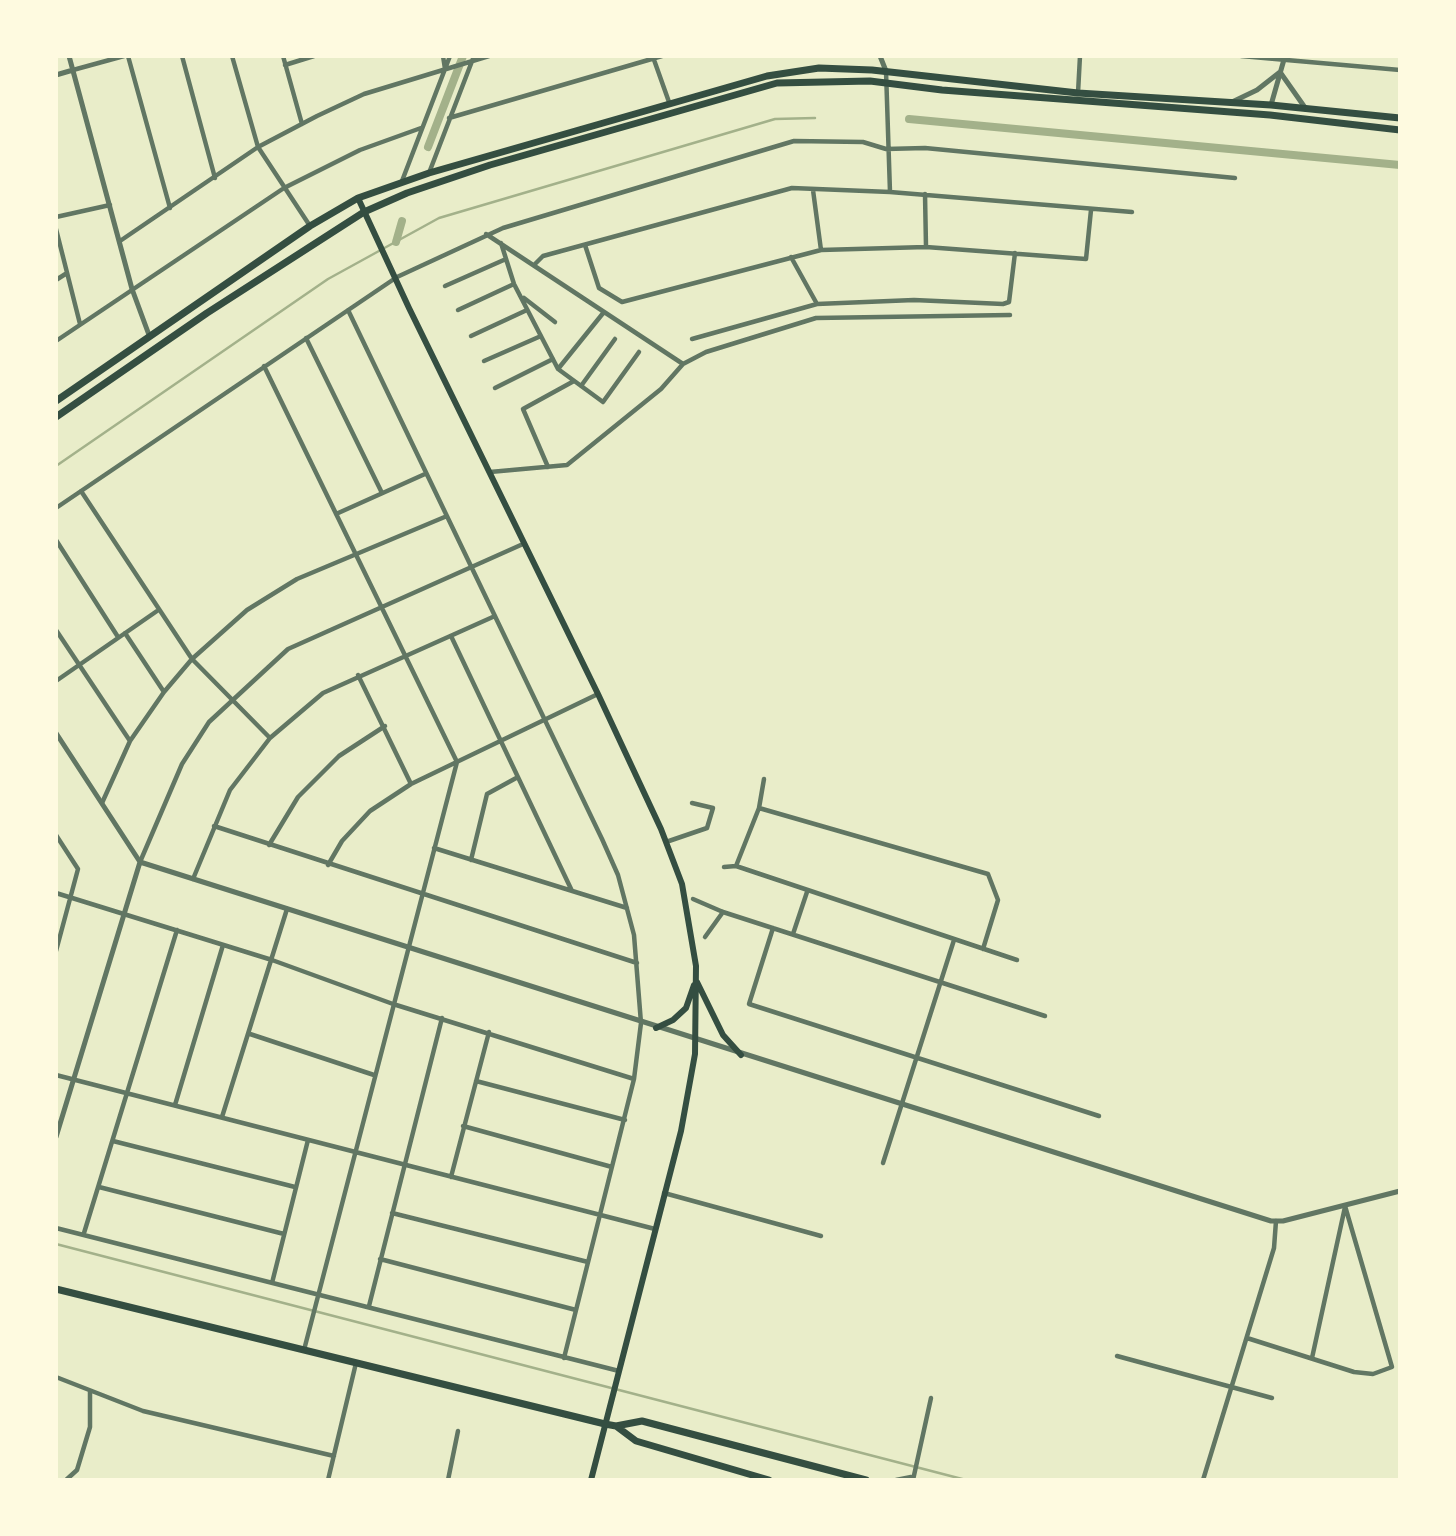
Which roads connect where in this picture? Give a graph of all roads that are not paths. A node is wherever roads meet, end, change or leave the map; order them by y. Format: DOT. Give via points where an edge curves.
graph roads {
  1 [pos="69,56"];
  2 [pos="126,56"];
  3 [pos="182,56"];
  4 [pos="232,56"];
  5 [pos="283,56"];
  6 [pos="314,56"];
  7 [pos="443,56"];
  8 [pos="450,56"];
  9 [pos="489,56"];
  10 [pos="662,56"];
  11 [pos="880,56"];
  12 [pos="1080,56"];
  13 [pos="1241,56"];
  14 [pos="1345,56"];
  15 [pos="653,57"];
  16 [pos="1284,59"];
  17 [pos="471,60"];
  18 [pos="285,65"];
  19 [pos="1342,65"];
  20 [pos="73,70"];
  21 [pos="445,70"];
  22 [pos="1400,70"];
  23 [pos="886,71"];
  24 [pos="1280,72"];
  25 [pos="56,75"];
  26 [pos="886,82"];
  27 [pos="1078,93"];
  28 [pos="669,102"];
  29 [pos="1233,102"];
  30 [pos="1271,105"];
  31 [pos="1306,109"];
  32 [pos="1270,115"];
  33 [pos="449,118"];
  34 [pos="1400,118"];
  35 [pos="302,124"];
  36 [pos="421,128"];
  37 [pos="1400,130"];
  38 [pos="258,147"];
  39 [pos="886,149"];
  40 [pos="429,173"];
  41 [pos="215,178"];
  42 [pos="1235,178"];
  43 [pos="402,182"];
  44 [pos="284,188"];
  45 [pos="813,190"];
  46 [pos="890,192"];
  47 [pos="925,194"];
  48 [pos="358,198"];
  49 [pos="110,205"];
  50 [pos="170,208"];
  51 [pos="1091,210"];
  52 [pos="364,212"];
  53 [pos="1132,212"];
  54 [pos="56,217"];
  55 [pos="310,226"];
  56 [pos="56,229"];
  57 [pos="486,234"];
  58 [pos="120,241"];
  59 [pos="501,243"];
  60 [pos="585,245"];
  61 [pos="926,247"];
  62 [pos="821,250"];
  63 [pos="1014,253"];
  64 [pos="791,257"];
  65 [pos="506,259"];
  66 [pos="534,265"];
  67 [pos="67,273"];
  68 [pos="393,276"];
  69 [pos="56,280"];
  70 [pos="514,284"];
  71 [pos="445,286"];
  72 [pos="132,289"];
  73 [pos="520,296"];
  74 [pos="817,304"];
  75 [pos="348,310"];
  76 [pos="458,310"];
  77 [pos="527,310"];
  78 [pos="604,312"];
  79 [pos="1010,315"];
  80 [pos="555,322"];
  81 [pos="80,324"];
  82 [pos="149,335"];
  83 [pos="471,336"];
  84 [pos="541,336"];
  85 [pos="306,338"];
  86 [pos="692,339"];
  87 [pos="615,340"];
  88 [pos="56,341"];
  89 [pos="154,349"];
  90 [pos="639,352"];
  91 [pos="553,359"];
  92 [pos="484,361"];
  93 [pos="683,365"];
  94 [pos="264,366"];
  95 [pos="558,369"];
  96 [pos="574,381"];
  97 [pos="581,386"];
  98 [pos="495,388"];
  99 [pos="56,401"];
  100 [pos="56,417"];
  101 [pos="548,467"];
  102 [pos="490,472"];
  103 [pos="425,474"];
  104 [pos="81,491"];
  105 [pos="382,493"];
  106 [pos="56,508"];
  107 [pos="336,514"];
  108 [pos="447,516"];
  109 [pos="56,540"];
  110 [pos="523,544"];
  111 [pos="356,554"];
  112 [pos="471,567"];
  113 [pos="382,607"];
  114 [pos="158,611"];
  115 [pos="495,616"];
  116 [pos="56,630"];
  117 [pos="125,633"];
  118 [pos="451,635"];
  119 [pos="118,637"];
  120 [pos="404,654"];
  121 [pos="191,659"];
  122 [pos="78,665"];
  123 [pos="358,675"];
  124 [pos="56,681"];
  125 [pos="164,692"];
  126 [pos="598,694"];
  127 [pos="230,700"];
  128 [pos="545,719"];
  129 [pos="385,726"];
  130 [pos="56,733"];
  131 [pos="270,738"];
  132 [pos="501,740"];
  133 [pos="130,741"];
  134 [pos="457,762"];
  135 [pos="518,777"];
  136 [pos="764,779"];
  137 [pos="411,784"];
  138 [pos="102,803"];
  139 [pos="692,803"];
  140 [pos="759,807"];
  141 [pos="214,826"];
  142 [pos="56,835"];
  143 [pos="666,842"];
  144 [pos="269,845"];
  145 [pos="434,848"];
  146 [pos="471,860"];
  147 [pos="140,862"];
  148 [pos="328,865"];
  149 [pos="736,866"];
  150 [pos="724,867"];
  151 [pos="193,879"];
  152 [pos="572,891"];
  153 [pos="807,892"];
  154 [pos="56,893"];
  155 [pos="422,895"];
  156 [pos="73,898"];
  157 [pos="693,899"];
  158 [pos="627,908"];
  159 [pos="287,909"];
  160 [pos="723,912"];
  161 [pos="124,913"];
  162 [pos="773,928"];
  163 [pos="177,930"];
  164 [pos="793,934"];
  165 [pos="705,937"];
  166 [pos="954,940"];
  167 [pos="223,945"];
  168 [pos="408,949"];
  169 [pos="982,949"];
  170 [pos="56,951"];
  171 [pos="272,960"];
  172 [pos="1017,960"];
  173 [pos="637,963"];
  174 [pos="696,979"];
  175 [pos="941,982"];
  176 [pos="393,1004"];
  177 [pos="1045,1016"];
  178 [pos="442,1018"];
  179 [pos="641,1023"];
  180 [pos="656,1028"];
  181 [pos="489,1032"];
  182 [pos="250,1034"];
  183 [pos="696,1041"];
  184 [pos="741,1055"];
  185 [pos="916,1058"];
  186 [pos="56,1075"];
  187 [pos="374,1075"];
  188 [pos="634,1079"];
  189 [pos="74,1080"];
  190 [pos="476,1081"];
  191 [pos="128,1094"];
  192 [pos="175,1105"];
  193 [pos="900,1105"];
  194 [pos="1099,1116"];
  195 [pos="222,1117"];
  196 [pos="625,1120"];
  197 [pos="463,1126"];
  198 [pos="56,1137"];
  199 [pos="307,1140"];
  200 [pos="113,1141"];
  201 [pos="356,1152"];
  202 [pos="883,1163"];
  203 [pos="404,1165"];
  204 [pos="612,1167"];
  205 [pos="451,1177"];
  206 [pos="99,1187"];
  207 [pos="295,1188"];
  208 [pos="1400,1191"];
  209 [pos="664,1193"];
  210 [pos="1345,1206"];
  211 [pos="392,1213"];
  212 [pos="601,1215"];
  213 [pos="1276,1221"];
  214 [pos="56,1228"];
  215 [pos="655,1228"];
  216 [pos="84,1233"];
  217 [pos="284,1234"];
  218 [pos="821,1236"];
  219 [pos="380,1259"];
  220 [pos="588,1262"];
  221 [pos="272,1283"];
  222 [pos="56,1289"];
  223 [pos="320,1294"];
  224 [pos="369,1306"];
  225 [pos="576,1310"];
  226 [pos="1247,1338"];
  227 [pos="304,1350"];
  228 [pos="1117,1356"];
  229 [pos="564,1358"];
  230 [pos="1312,1358"];
  231 [pos="356,1363"];
  232 [pos="618,1373"];
  233 [pos="56,1377"];
  234 [pos="1233,1387"];
  235 [pos="90,1391"];
  236 [pos="931,1398"];
  237 [pos="1272,1398"];
  238 [pos="606,1423"];
  239 [pos="615,1426"];
  240 [pos="458,1432"];
  241 [pos="334,1455"];
  242 [pos="912,1478"];
  243 [pos="66,1480"];
  244 [pos="328,1480"];
  245 [pos="448,1480"];
  246 [pos="591,1480"];
  247 [pos="769,1480"];
  248 [pos="866,1480"];
  249 [pos="896,1480"];
  250 [pos="1203,1480"];
  1 -- 20 [label="street"];
  2 -- 20 [label="street"];
  2 -- 50 [label="street"];
  3 -- 41 [label="street"];
  4 -- 38 [label="street"];
  5 -- 18 [label="street"];
  6 -- 18 [label="street"];
  7 -- 21 [label="street"];
  8 -- 21 [label="street"];
  9 -- 17 [label="street"];
  10 -- 15 [label="street"];
  11 -- 23 [label="street"];
  12 -- 27 [label="street"];
  13 -- 16 [label="street"];
  14 -- 19 [label="street"];
  15 -- 28 [label="street"];
  15 -- 33 [label="street"];
  16 -- 19 [label="street"];
  16 -- 24 [label="street"];
  17 -- 21 [label="street"];
  17 -- 33 [label="street"];
  18 -- 35 [label="street"];
  19 -- 22 [label="street"];
  20 -- 25 [label="street"];
  20 -- 49 [label="street"];
  21 -- 35 [label="street" via="364,94"];
  21 -- 36 [label="street"];
  23 -- 26 [label="street"];
  23 -- 27 [label="main road"];
  23 -- 28 [label="main road" via="819,68 767,76"];
  24 -- 29 [label="street"];
  24 -- 30 [label="street"];
  24 -- 31 [label="street"];
  26 -- 32 [label="main road"];
  26 -- 39 [label="street"];
  26 -- 52 [label="main road" via="777,83 490,165"];
  27 -- 29 [label="main road"];
  28 -- 40 [label="main road"];
  29 -- 30 [label="main road"];
  30 -- 31 [label="main road"];
  30 -- 32 [label="main road"];
  31 -- 34 [label="main road"];
  32 -- 37 [label="main road"];
  33 -- 40 [label="street"];
  35 -- 38 [label="street"];
  36 -- 43 [label="street"];
  36 -- 44 [label="street" via="360,150"];
  38 -- 41 [label="street"];
  38 -- 44 [label="street"];
  39 -- 42 [label="street" via="925,148"];
  39 -- 46 [label="street"];
  39 -- 57 [label="street" via="863,142 794,141"];
  40 -- 43 [label="main road"];
  41 -- 50 [label="street"];
  43 -- 48 [label="main road"];
  44 -- 55 [label="street"];
  44 -- 72 [label="street"];
  45 -- 46 [label="street"];
  45 -- 60 [label="street" via="792,188"];
  45 -- 62 [label="street"];
  46 -- 47 [label="street"];
  47 -- 51 [label="street"];
  47 -- 61 [label="street"];
  48 -- 52 [label="main road"];
  48 -- 55 [label="main road"];
  49 -- 54 [label="street"];
  49 -- 58 [label="street"];
  50 -- 58 [label="street"];
  51 -- 53 [label="street"];
  51 -- 63 [label="street" via="1086,259"];
  52 -- 68 [label="main road"];
  52 -- 89 [label="main road"];
  55 -- 82 [label="main road"];
  56 -- 67 [label="street"];
  57 -- 59 [label="street"];
  57 -- 68 [label="street"];
  58 -- 72 [label="street"];
  59 -- 65 [label="street"];
  59 -- 66 [label="street"];
  60 -- 64 [label="street" via="599,288 622,302"];
  60 -- 66 [label="street" via="543,256"];
  61 -- 62 [label="street"];
  61 -- 63 [label="street"];
  62 -- 64 [label="street"];
  63 -- 74 [label="street" via="1010,302 1003,304 914,300"];
  64 -- 74 [label="street"];
  65 -- 70 [label="street"];
  65 -- 71 [label="street"];
  66 -- 78 [label="street"];
  67 -- 69 [label="street"];
  67 -- 81 [label="street"];
  68 -- 75 [label="street"];
  68 -- 102 [label="main road"];
  70 -- 73 [label="street"];
  70 -- 76 [label="street"];
  72 -- 81 [label="street"];
  72 -- 82 [label="street"];
  73 -- 77 [label="street"];
  73 -- 80 [label="street"];
  74 -- 86 [label="street"];
  75 -- 85 [label="street"];
  75 -- 103 [label="street"];
  77 -- 83 [label="street"];
  77 -- 84 [label="street"];
  78 -- 93 [label="street"];
  78 -- 95 [label="street"];
  79 -- 93 [label="street" via="816,317 706,352"];
  81 -- 88 [label="street"];
  82 -- 89 [label="main road"];
  82 -- 99 [label="main road"];
  84 -- 91 [label="street"];
  84 -- 92 [label="street"];
  85 -- 94 [label="street"];
  85 -- 105 [label="street"];
  87 -- 97 [label="street"];
  89 -- 100 [label="main road"];
  90 -- 97 [label="street" via="603,402"];
  91 -- 95 [label="street"];
  91 -- 98 [label="street"];
  93 -- 101 [label="street" via="661,389 567,465"];
  94 -- 104 [label="street"];
  94 -- 107 [label="street"];
  95 -- 96 [label="street"];
  96 -- 97 [label="street"];
  96 -- 101 [label="street" via="523,409"];
  101 -- 102 [label="street"];
  102 -- 110 [label="main road"];
  103 -- 105 [label="street"];
  103 -- 108 [label="street"];
  104 -- 106 [label="street"];
  104 -- 114 [label="street"];
  105 -- 107 [label="street"];
  107 -- 111 [label="street"];
  108 -- 111 [label="street"];
  108 -- 112 [label="street"];
  109 -- 119 [label="street"];
  110 -- 112 [label="street"];
  110 -- 126 [label="main road"];
  111 -- 113 [label="street"];
  111 -- 121 [label="street" via="297,579 247,610"];
  112 -- 113 [label="street"];
  112 -- 115 [label="street"];
  113 -- 120 [label="street"];
  113 -- 127 [label="street" via="288,649"];
  114 -- 117 [label="street"];
  114 -- 121 [label="street"];
  115 -- 118 [label="street"];
  115 -- 128 [label="street"];
  116 -- 122 [label="street"];
  117 -- 119 [label="street"];
  117 -- 125 [label="street"];
  118 -- 120 [label="street"];
  118 -- 132 [label="street"];
  119 -- 122 [label="street"];
  120 -- 123 [label="street"];
  120 -- 134 [label="street"];
  121 -- 125 [label="street"];
  121 -- 127 [label="street"];
  122 -- 124 [label="street"];
  122 -- 133 [label="street"];
  123 -- 129 [label="street"];
  123 -- 131 [label="street" via="323,693"];
  125 -- 133 [label="street"];
  126 -- 128 [label="street"];
  126 -- 143 [label="main road"];
  127 -- 131 [label="street"];
  127 -- 147 [label="street" via="209,722 182,764"];
  128 -- 132 [label="street"];
  128 -- 158 [label="street" via="612,863"];
  129 -- 137 [label="street"];
  129 -- 144 [label="street" via="339,756 298,797"];
  130 -- 138 [label="street"];
  131 -- 141 [label="street" via="230,790"];
  132 -- 134 [label="street"];
  132 -- 135 [label="street"];
  133 -- 138 [label="street"];
  134 -- 137 [label="street"];
  134 -- 145 [label="street"];
  135 -- 146 [label="street" via="487,794"];
  135 -- 152 [label="street"];
  136 -- 140 [label="street"];
  137 -- 148 [label="street" via="370,811 342,841"];
  138 -- 147 [label="street"];
  139 -- 143 [label="street" via="713,808 707,828"];
  140 -- 149 [label="street"];
  140 -- 169 [label="street" via="988,874 998,900"];
  141 -- 144 [label="street"];
  141 -- 151 [label="street"];
  142 -- 156 [label="street" via="78,869"];
  143 -- 174 [label="main road" via="682,884"];
  144 -- 148 [label="street"];
  145 -- 146 [label="street"];
  145 -- 155 [label="street"];
  146 -- 152 [label="street"];
  147 -- 151 [label="street"];
  147 -- 161 [label="street"];
  148 -- 155 [label="street"];
  149 -- 150 [label="street"];
  149 -- 153 [label="street"];
  151 -- 159 [label="street"];
  152 -- 158 [label="street"];
  153 -- 164 [label="street"];
  153 -- 166 [label="street"];
  154 -- 156 [label="street"];
  155 -- 168 [label="street"];
  155 -- 173 [label="street"];
  156 -- 161 [label="street"];
  156 -- 170 [label="street"];
  157 -- 160 [label="street"];
  158 -- 173 [label="street"];
  159 -- 168 [label="street"];
  159 -- 171 [label="street"];
  160 -- 162 [label="street"];
  160 -- 165 [label="street"];
  161 -- 163 [label="street"];
  161 -- 189 [label="street"];
  162 -- 164 [label="street"];
  162 -- 185 [label="street" via="749,1004"];
  163 -- 167 [label="street"];
  163 -- 191 [label="street"];
  164 -- 175 [label="street"];
  166 -- 169 [label="street"];
  166 -- 175 [label="street"];
  167 -- 171 [label="street"];
  167 -- 192 [label="street"];
  168 -- 176 [label="street"];
  168 -- 179 [label="street"];
  169 -- 172 [label="street"];
  171 -- 176 [label="street"];
  171 -- 182 [label="street"];
  173 -- 179 [label="street"];
  174 -- 180 [label="main road" via="686,1008"];
  174 -- 183 [label="main road"];
  174 -- 184 [label="main road" via="723,1035"];
  175 -- 177 [label="street"];
  175 -- 185 [label="street"];
  176 -- 178 [label="street"];
  176 -- 187 [label="street"];
  178 -- 181 [label="street"];
  178 -- 203 [label="street"];
  179 -- 180 [label="street"];
  179 -- 188 [label="street"];
  180 -- 183 [label="street"];
  181 -- 188 [label="street"];
  181 -- 190 [label="street"];
  182 -- 187 [label="street"];
  182 -- 195 [label="street"];
  183 -- 184 [label="street"];
  183 -- 209 [label="main road" via="681,1131"];
  184 -- 193 [label="street"];
  185 -- 193 [label="street"];
  185 -- 194 [label="street"];
  186 -- 189 [label="street"];
  187 -- 201 [label="street"];
  188 -- 196 [label="street"];
  189 -- 191 [label="street"];
  189 -- 198 [label="street"];
  190 -- 196 [label="street"];
  190 -- 197 [label="street"];
  191 -- 192 [label="street"];
  191 -- 200 [label="street"];
  192 -- 195 [label="street"];
  193 -- 202 [label="street"];
  193 -- 213 [label="street"];
  195 -- 199 [label="street"];
  196 -- 204 [label="street"];
  197 -- 204 [label="street"];
  197 -- 205 [label="street"];
  199 -- 201 [label="street"];
  199 -- 207 [label="street"];
  200 -- 206 [label="street"];
  200 -- 207 [label="street"];
  201 -- 203 [label="street"];
  201 -- 223 [label="street"];
  203 -- 205 [label="street"];
  203 -- 211 [label="street"];
  204 -- 212 [label="street"];
  205 -- 212 [label="street"];
  206 -- 216 [label="street"];
  206 -- 217 [label="street"];
  207 -- 217 [label="street"];
  208 -- 210 [label="street"];
  209 -- 215 [label="main road"];
  209 -- 218 [label="street"];
  210 -- 213 [label="street"];
  210 -- 230 [label="street"];
  210 -- 230 [label="street" via="1392,1367 1373,1374 1354,1372"];
  211 -- 219 [label="street"];
  211 -- 220 [label="street"];
  212 -- 215 [label="street"];
  212 -- 220 [label="street"];
  213 -- 226 [label="street" via="1274,1248"];
  214 -- 216 [label="street"];
  215 -- 232 [label="main road"];
  216 -- 221 [label="street"];
  217 -- 221 [label="street"];
  219 -- 224 [label="street"];
  219 -- 225 [label="street"];
  220 -- 225 [label="street"];
  221 -- 223 [label="street"];
  222 -- 227 [label="main road"];
  223 -- 224 [label="street"];
  223 -- 227 [label="street"];
  224 -- 229 [label="street"];
  225 -- 229 [label="street"];
  226 -- 230 [label="street"];
  226 -- 234 [label="street"];
  227 -- 231 [label="main road"];
  228 -- 234 [label="street"];
  229 -- 232 [label="street"];
  231 -- 238 [label="main road"];
  231 -- 241 [label="street"];
  232 -- 238 [label="main road"];
  233 -- 235 [label="street"];
  234 -- 237 [label="street"];
  234 -- 250 [label="street"];
  235 -- 241 [label="street" via="142,1411"];
  235 -- 243 [label="street" via="90,1427 77,1470"];
  236 -- 242 [label="street"];
  238 -- 239 [label="main road"];
  238 -- 246 [label="main road"];
  239 -- 247 [label="main road" via="636,1441"];
  239 -- 248 [label="main road" via="642,1421"];
  240 -- 245 [label="street"];
  241 -- 244 [label="street"];
  242 -- 249 [label="street"];
}
